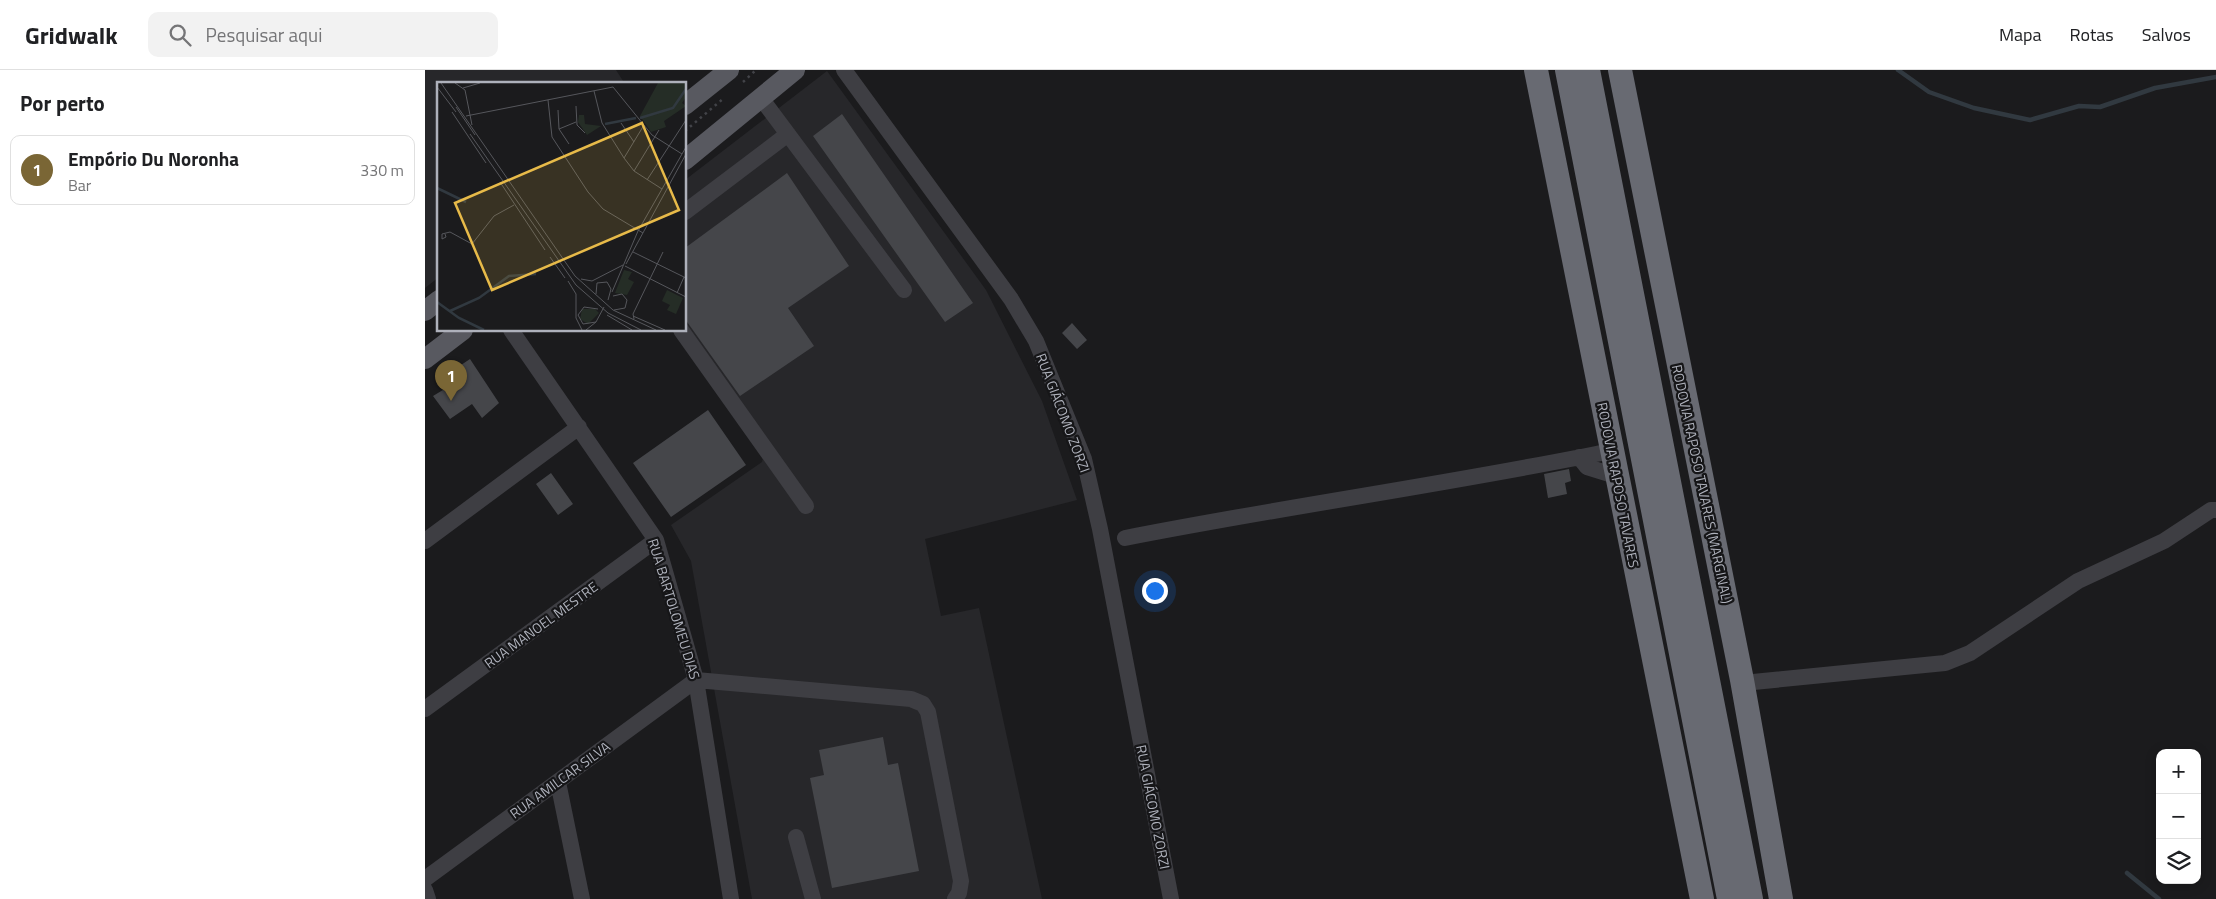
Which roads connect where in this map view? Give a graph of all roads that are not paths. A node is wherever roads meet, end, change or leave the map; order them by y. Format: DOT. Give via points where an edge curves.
graph roads {
  1 [pos="795,70"];
  2 [pos="844,70"];
  3 [pos="1536,70"];
  4 [pos="1567,70"];
  5 [pos="1588,70"];
  6 [pos="1620,70"];
  7 [pos="735,76"];
  8 [pos="761,98"];
  9 [pos="686,104"];
  10 [pos="788,134"];
  11 [pos="686,159"];
  12 [pos="686,211"];
  13 [pos="904,290"];
  14 [pos="437,302"];
  15 [pos="425,311"];
  16 [pos="462,331"];
  17 [pos="512,331"];
  18 [pos="682,331"];
  19 [pos="425,359"];
  20 [pos="579,427"];
  21 [pos="1611,451"];
  22 [pos="1579,457"];
  23 [pos="1616,476"];
  24 [pos="806,506"];
  25 [pos="2216,510"];
  26 [pos="1125,538"];
  27 [pos="656,540"];
  28 [pos="425,541"];
  29 [pos="695,680"];
  30 [pos="1743,683"];
  31 [pos="425,709"];
  32 [pos="558,782"];
  33 [pos="796,838"];
  34 [pos="425,879"];
  35 [pos="425,890"];
  36 [pos="428,899"];
  37 [pos="582,899"];
  38 [pos="731,899"];
  39 [pos="813,899"];
  40 [pos="955,899"];
  41 [pos="1171,899"];
  42 [pos="1702,899"];
  43 [pos="1729,899"];
  44 [pos="1751,899"];
  45 [pos="1781,899"];
  1 -- 8 [label="main road"];
  2 -- 41 [label="street, RUA GIÁCOMO ZORZI" via="1011,299 1036,341 1084,459"];
  3 -- 21 [label="highway, RODOVIA RAPOSO TAVARES"];
  4 -- 43 [label="highway, RODOVIA RAPOSO TAVARES"];
  5 -- 44 [label="highway"];
  6 -- 30 [label="highway, RODOVIA RAPOSO TAVARES (MARGINAL)"];
  7 -- 9 [label="main road"];
  8 -- 10 [label="street"];
  8 -- 11 [label="main road"];
  10 -- 12 [label="street"];
  10 -- 13 [label="street"];
  14 -- 15 [label="main road"];
  16 -- 19 [label="main road"];
  17 -- 20 [label="street, RUA BARTOLOMEU DIAS"];
  18 -- 24 [label="street"];
  20 -- 27 [label="street, RUA BARTOLOMEU DIAS"];
  20 -- 28 [label="street"];
  21 -- 22 [label="street"];
  21 -- 23 [label="highway, RODOVIA RAPOSO TAVARES"];
  22 -- 23 [label="street" via="1587,468"];
  22 -- 26 [label="street"];
  23 -- 42 [label="highway, RODOVIA RAPOSO TAVARES"];
  25 -- 30 [label="street" via="2211,510 2163,541 2078,581 1971,653 1945,663"];
  27 -- 29 [label="street, RUA BARTOLOMEU DIAS"];
  27 -- 31 [label="street, RUA MANOEL MESTRE"];
  29 -- 32 [label="street, RUA AMILCAR SILVA"];
  29 -- 38 [label="street, RUA BARTOLOMEU DIAS"];
  29 -- 40 [label="street" via="911,699 923,704 928,712 961,881"];
  30 -- 45 [label="highway, RODOVIA RAPOSO TAVARES (MARGINAL)"];
  32 -- 34 [label="street, RUA AMILCAR SILVA"];
  32 -- 37 [label="street"];
  33 -- 39 [label="street"];
  35 -- 36 [label="street"];
}
